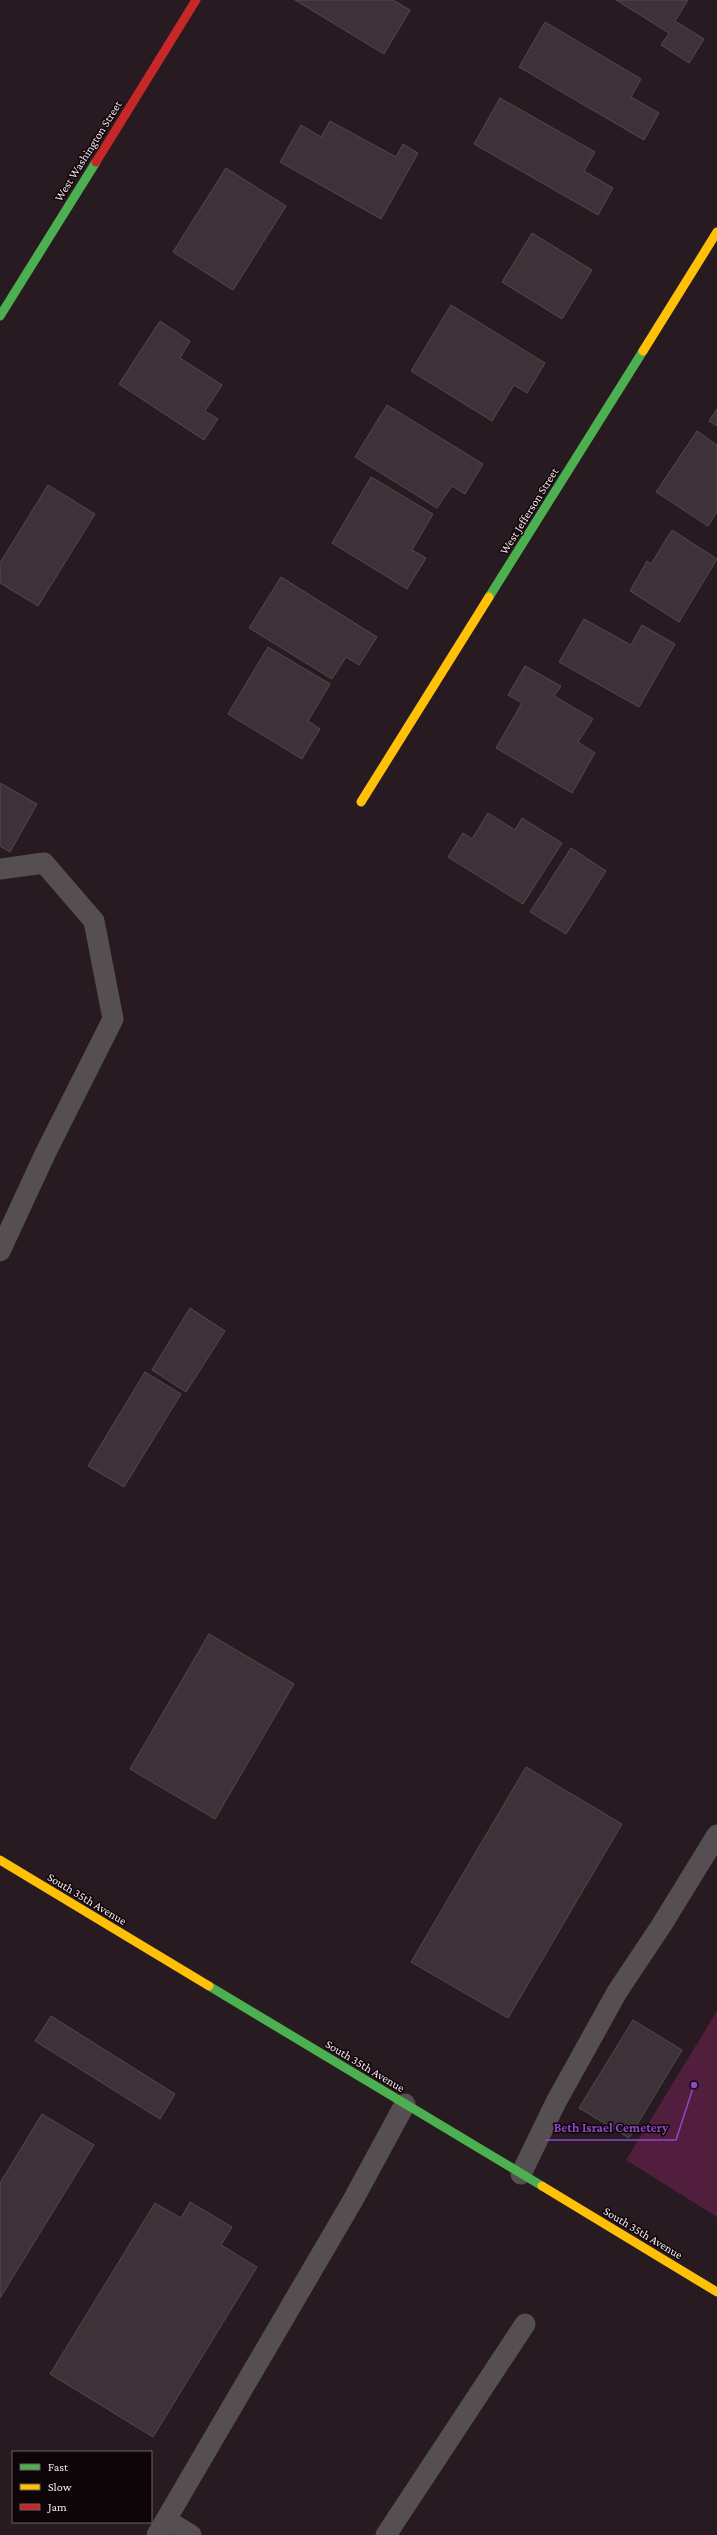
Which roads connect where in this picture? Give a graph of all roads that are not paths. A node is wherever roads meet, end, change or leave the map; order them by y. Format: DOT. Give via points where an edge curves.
graph roads {
  1 [pos="196,0"];
  2 [pos="717,232"];
  3 [pos="0,316"];
  4 [pos="361,802"];
  5 [pos="0,869"];
  6 [pos="0,1251"];
  7 [pos="717,1835"];
  8 [pos="0,1860"];
  9 [pos="405,2104"];
  10 [pos="521,2174"];
  11 [pos="717,2292"];
  12 [pos="525,2324"];
  13 [pos="161,2528"];
  14 [pos="191,2535"];
  15 [pos="386,2535"];
  1 -- 3 [label="street, West Washington Street"];
  2 -- 4 [label="street, West Jefferson Street"];
  5 -- 6 [label="lane" via="44,862 94,921 113,1019"];
  7 -- 10 [label="lane" via="617,1992 556,2102"];
  8 -- 9 [label="street, South 35th Avenue"];
  9 -- 10 [label="street, South 35th Avenue"];
  9 -- 13 [label="lane" via="353,2200"];
  10 -- 11 [label="street, South 35th Avenue"];
  12 -- 15 [label="lane"];
  13 -- 14 [label="lane"];
}
